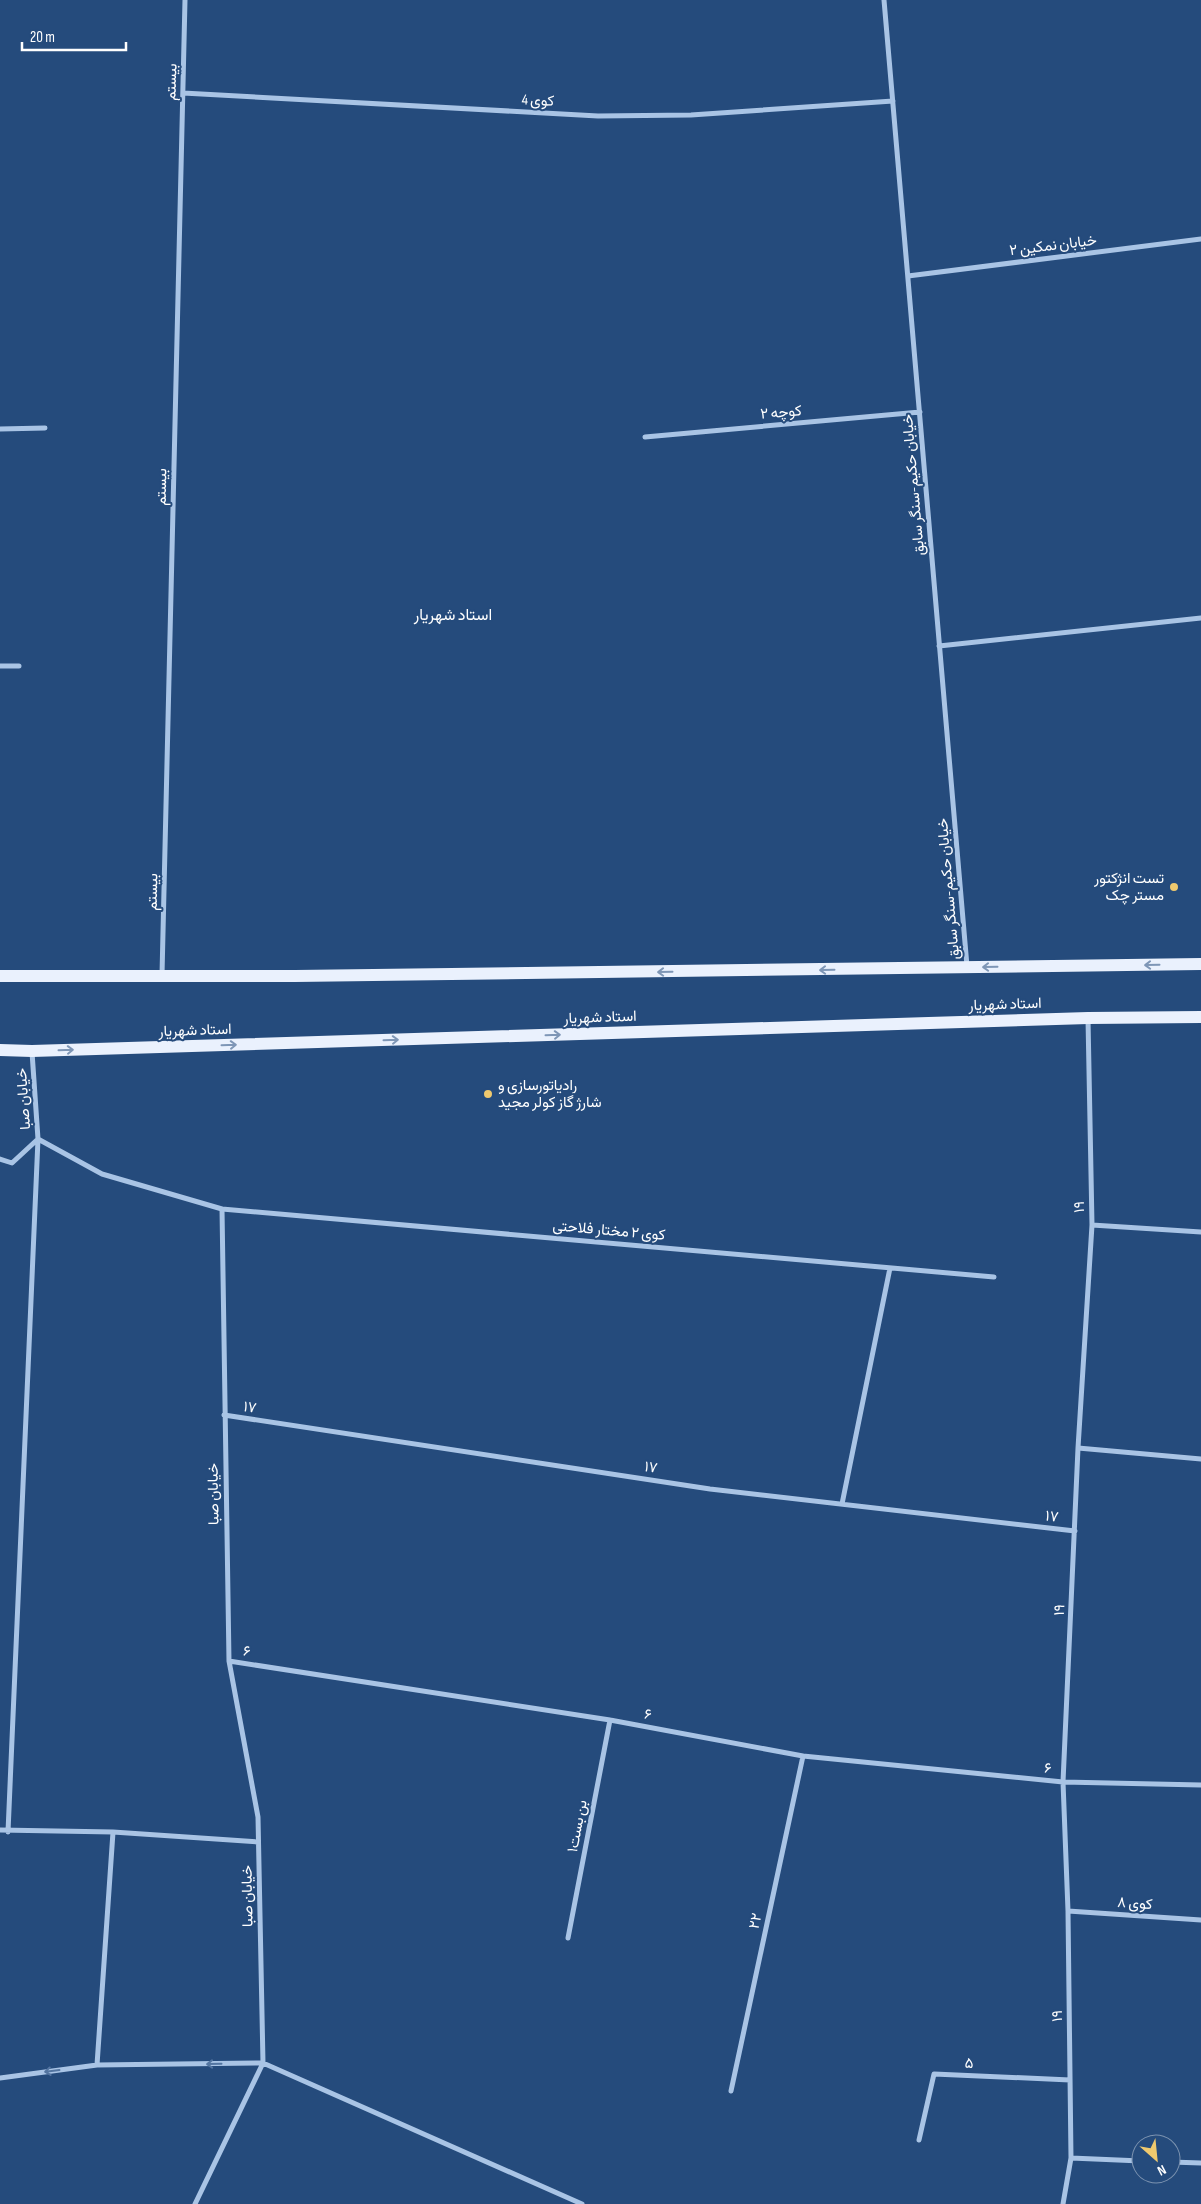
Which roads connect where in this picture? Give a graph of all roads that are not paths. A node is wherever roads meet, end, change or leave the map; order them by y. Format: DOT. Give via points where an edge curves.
graph roads {
  1 [pos="185,0"];
  2 [pos="884,0"];
  3 [pos="183,93"];
  4 [pos="893,101"];
  5 [pos="1201,239"];
  6 [pos="908,276"];
  7 [pos="920,412"];
  8 [pos="45,428"];
  9 [pos="0,429"];
  10 [pos="645,436"];
  11 [pos="1201,618"];
  12 [pos="940,646"];
  13 [pos="0,666"];
  14 [pos="19,666"];
  15 [pos="1201,964"];
  16 [pos="967,968"];
  17 [pos="162,975"];
  18 [pos="0,976"];
  19 [pos="1201,1017"];
  20 [pos="1088,1018"];
  21 [pos="0,1050"];
  22 [pos="32,1051"];
  23 [pos="38,1139"];
  24 [pos="0,1159"];
  25 [pos="222,1209"];
  26 [pos="1092,1225"];
  27 [pos="1201,1232"];
  28 [pos="890,1268"];
  29 [pos="994,1277"];
  30 [pos="224,1416"];
  31 [pos="1078,1448"];
  32 [pos="1201,1459"];
  33 [pos="842,1504"];
  34 [pos="1075,1531"];
  35 [pos="229,1661"];
  36 [pos="610,1720"];
  37 [pos="803,1756"];
  38 [pos="1063,1782"];
  39 [pos="1201,1785"];
  40 [pos="0,1830"];
  41 [pos="8,1832"];
  42 [pos="113,1832"];
  43 [pos="258,1842"];
  44 [pos="1068,1911"];
  45 [pos="1201,1920"];
  46 [pos="568,1938"];
  47 [pos="262,2063"];
  48 [pos="98,2065"];
  49 [pos="0,2078"];
  50 [pos="1070,2080"];
  51 [pos="731,2090"];
  52 [pos="919,2140"];
  53 [pos="1071,2158"];
  54 [pos="1131,2161"];
  55 [pos="1181,2162"];
  56 [pos="1201,2163"];
  57 [pos="195,2204"];
  58 [pos="582,2204"];
  59 [pos="1063,2204"];
  1 -- 3 [label="street, بیستم"];
  2 -- 4 [label="street, خیابان حکیم-سنگر سابق"];
  3 -- 4 [label="street, کوی 4" via="598,116 691,115"];
  3 -- 17 [label="street, بیستم"];
  4 -- 6 [label="street, خیابان حکیم-سنگر سابق"];
  5 -- 6 [label="street, خیابان نمکین ۲"];
  6 -- 7 [label="street, خیابان حکیم-سنگر سابق"];
  7 -- 10 [label="street, کوچه ۲"];
  7 -- 12 [label="street, خیابان حکیم-سنگر سابق"];
  8 -- 9 [label="street"];
  11 -- 12 [label="street"];
  12 -- 16 [label="street, خیابان حکیم-سنگر سابق"];
  13 -- 14 [label="street"];
  15 -- 16 [label="main road, one-way"];
  16 -- 17 [label="main road, one-way"];
  17 -- 18 [label="main road"];
  19 -- 20 [label="main road, استاد شهریار"];
  22 -- 20 [label="main road, استاد شهریار, one-way"];
  20 -- 26 [label="street, ۱۹"];
  21 -- 22 [label="main road, استاد شهریار"];
  22 -- 23 [label="street, خیابان صبا"];
  23 -- 24 [label="street" via="12,1162"];
  23 -- 25 [label="street, خیابان صبا" via="102,1174"];
  23 -- 41 [label="street"];
  25 -- 28 [label="street, کوی ۲ مختار فلاحتی"];
  25 -- 30 [label="street, خیابان صبا"];
  26 -- 27 [label="street"];
  26 -- 31 [label="street, ۱۹"];
  28 -- 29 [label="street, کوی ۲ مختار فلاحتی"];
  28 -- 33 [label="street"];
  30 -- 33 [label="street, ۱۷" via="701,1487"];
  30 -- 35 [label="street, خیابان صبا"];
  31 -- 32 [label="street"];
  31 -- 34 [label="street, ۱۹"];
  33 -- 34 [label="street, ۱۷"];
  34 -- 38 [label="street, ۱۹"];
  35 -- 36 [label="street, ۶"];
  35 -- 43 [label="street, خیابان صبا" via="258,1817"];
  36 -- 37 [label="street, ۶"];
  36 -- 46 [label="street, بن بست۱"];
  37 -- 38 [label="street, ۶"];
  37 -- 51 [label="street, ۲۲"];
  38 -- 39 [label="street, ۶"];
  38 -- 44 [label="street, ۱۹"];
  40 -- 41 [label="street"];
  41 -- 42 [label="street"];
  42 -- 43 [label="street"];
  42 -- 48 [label="street"];
  43 -- 47 [label="street, خیابان صبا"];
  44 -- 45 [label="street, کوی ۸"];
  44 -- 50 [label="street, ۱۹"];
  47 -- 48 [label="street, one-way"];
  47 -- 57 [label="street"];
  47 -- 58 [label="street"];
  48 -- 49 [label="street, one-way"];
  50 -- 52 [label="street, ۵" via="934,2074"];
  50 -- 53 [label="street, ۱۹"];
  53 -- 54 [label="street"];
  53 -- 59 [label="street, ۱۹"];
  55 -- 56 [label="street"];
}
